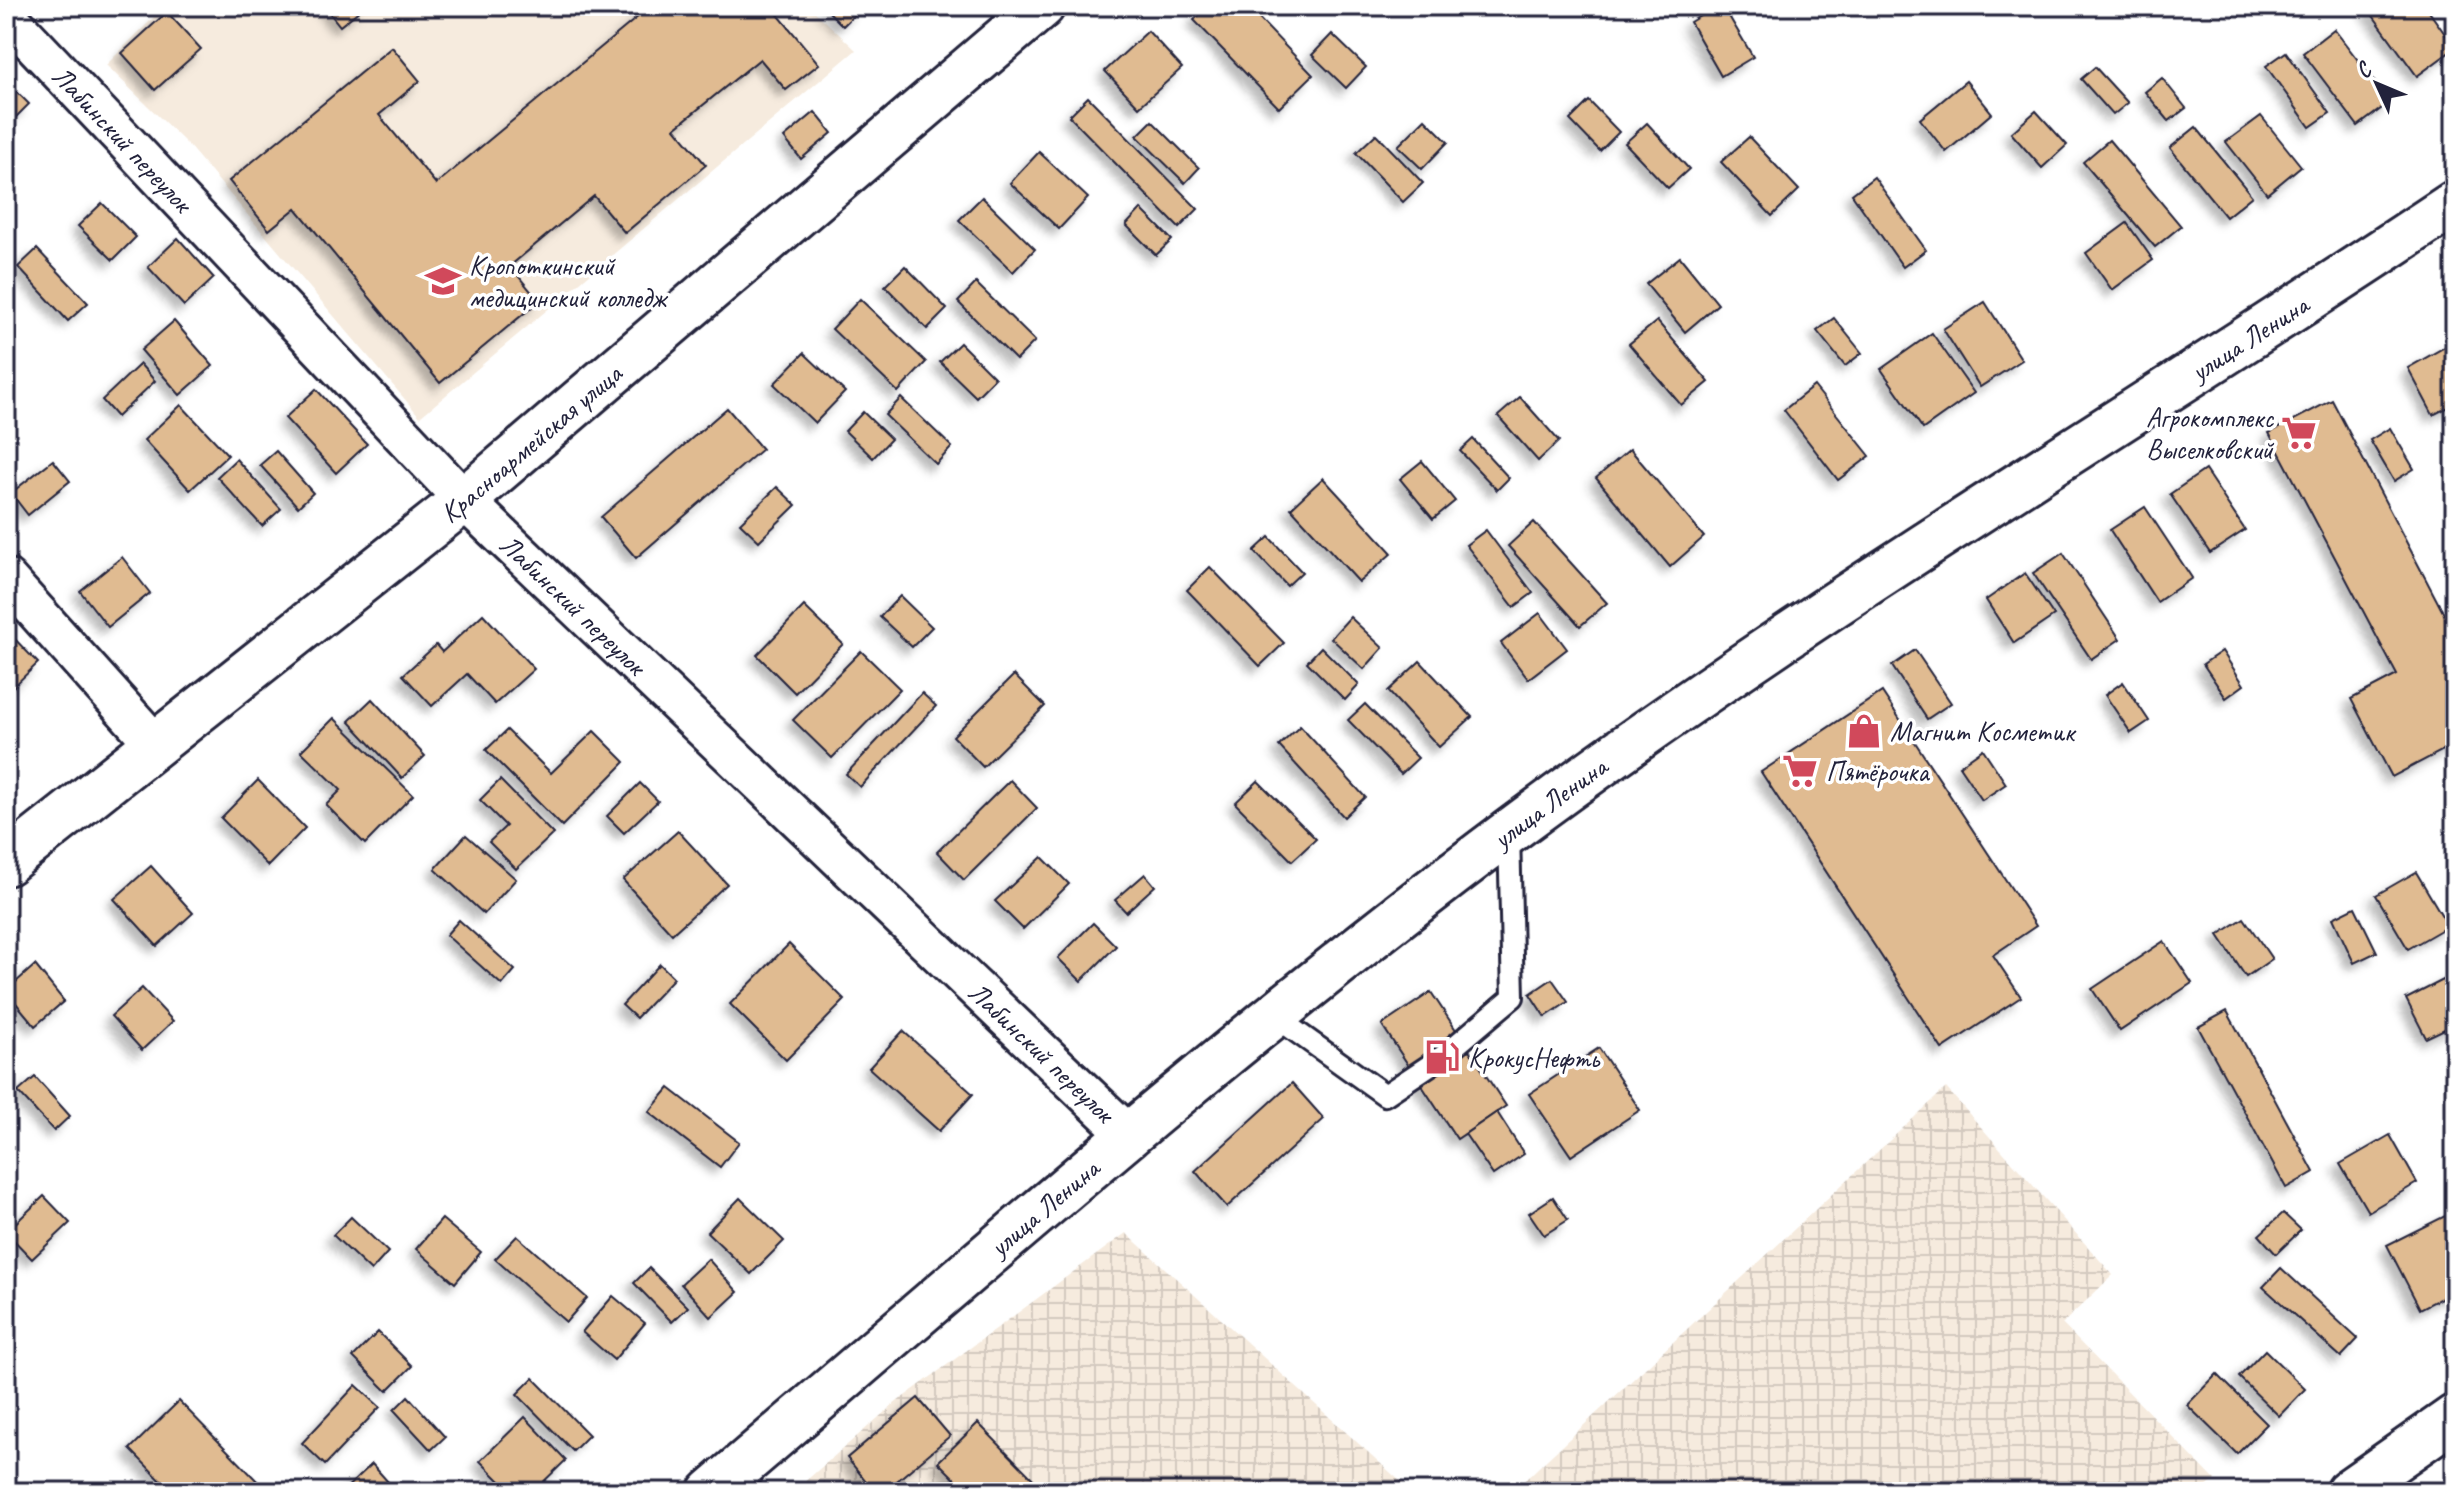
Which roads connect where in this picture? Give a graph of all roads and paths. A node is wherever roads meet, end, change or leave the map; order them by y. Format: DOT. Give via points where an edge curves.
graph roads {
  1 [pos="1042,6"];
  2 [pos="6,15"];
  3 [pos="2455,203"];
  4 [pos="464,500"];
  5 [pos="6,578"];
  6 [pos="156,745"];
  7 [pos="1509,832"];
  8 [pos="6,863"];
  9 [pos="1273,1015"];
  10 [pos="1130,1136"];
  11 [pos="2455,1417"];
  12 [pos="711,1492"];
  13 [pos="2348,1492"];
  1 -- 4 [label="main road, Красноармейская улица"];
  2 -- 4 [label="street, Лабинский переулок"];
  3 -- 7 [label="main road, улица Ленина" via="1700,695"];
  4 -- 6 [label="main road, Красноармейская улица"];
  4 -- 10 [label="street, Лабинский переулок"];
  5 -- 6 [label="street"];
  6 -- 8 [label="main road, Красноармейская улица"];
  7 -- 9 [label="main road, улица Ленина"];
  7 -- 9 [label="lane" via="1513,997 1442,1057 1385,1095"];
  9 -- 10 [label="main road, улица Ленина"];
  10 -- 12 [label="main road, улица Ленина"];
  11 -- 13 [label="main road"];
}
